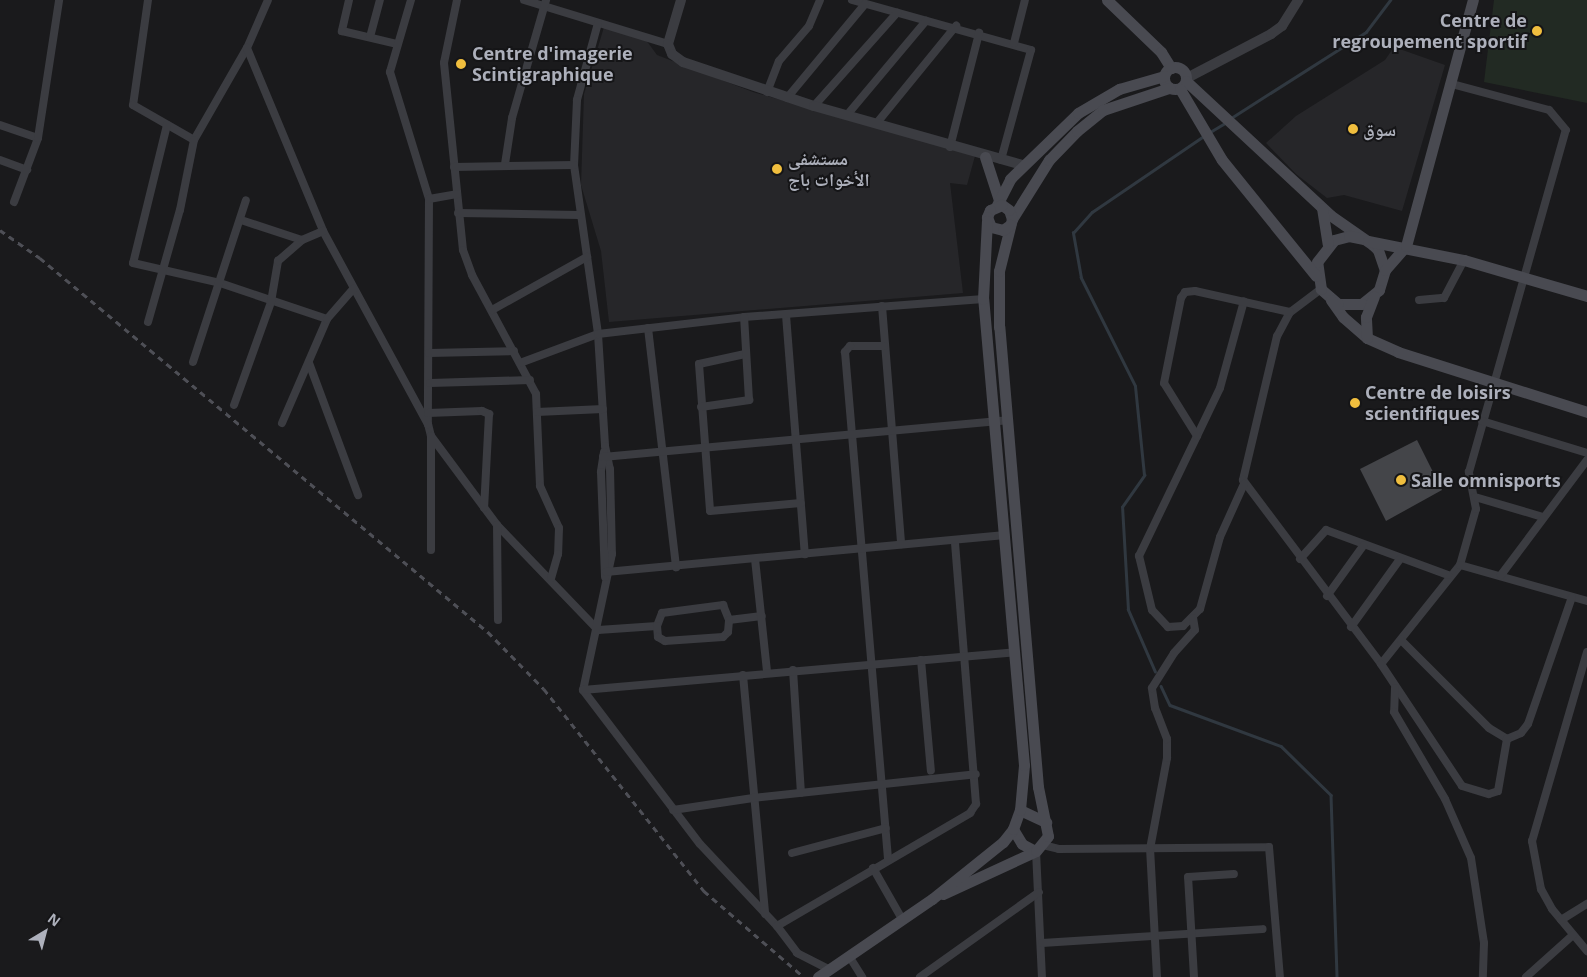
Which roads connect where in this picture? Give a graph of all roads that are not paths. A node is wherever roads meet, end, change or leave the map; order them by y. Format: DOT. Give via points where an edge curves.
graph roads {
  1 [pos="58,0"];
  2 [pos="148,0"];
  3 [pos="268,0"];
  4 [pos="349,0"];
  5 [pos="380,0"];
  6 [pos="411,0"];
  7 [pos="457,0"];
  8 [pos="524,0"];
  9 [pos="681,0"];
  10 [pos="820,0"];
  11 [pos="852,0"];
  12 [pos="889,0"];
  13 [pos="1025,0"];
  14 [pos="1107,0"];
  15 [pos="1298,0"];
  16 [pos="1473,0"];
  17 [pos="545,2"];
  18 [pos="865,4"];
  19 [pos="887,9"];
  20 [pos="897,13"];
  21 [pos="926,21"];
  22 [pos="598,23"];
  23 [pos="956,26"];
  24 [pos="979,33"];
  25 [pos="370,37"];
  26 [pos="1014,43"];
  27 [pos="397,44"];
  28 [pos="668,44"];
  29 [pos="247,48"];
  30 [pos="1167,72"];
  31 [pos="1180,84"];
  32 [pos="1452,84"];
  33 [pos="767,92"];
  34 [pos="787,98"];
  35 [pos="814,106"];
  36 [pos="847,115"];
  37 [pos="876,124"];
  38 [pos="0,125"];
  39 [pos="167,125"];
  40 [pos="38,138"];
  41 [pos="194,140"];
  42 [pos="950,147"];
  43 [pos="984,157"];
  44 [pos="0,160"];
  45 [pos="1001,160"];
  46 [pos="505,164"];
  47 [pos="574,165"];
  48 [pos="1023,166"];
  49 [pos="454,168"];
  50 [pos="27,170"];
  51 [pos="456,194"];
  52 [pos="429,199"];
  53 [pos="246,200"];
  54 [pos="14,202"];
  55 [pos="998,203"];
  56 [pos="1322,208"];
  57 [pos="458,214"];
  58 [pos="579,215"];
  59 [pos="241,220"];
  60 [pos="987,220"];
  61 [pos="1011,222"];
  62 [pos="323,231"];
  63 [pos="302,240"];
  64 [pos="1366,240"];
  65 [pos="1328,244"];
  66 [pos="1406,246"];
  67 [pos="587,257"];
  68 [pos="1464,260"];
  69 [pos="1385,270"];
  70 [pos="162,271"];
  71 [pos="1316,276"];
  72 [pos="1525,278"];
  73 [pos="220,283"];
  74 [pos="353,289"];
  75 [pos="1320,289"];
  76 [pos="1375,296"];
  77 [pos="1587,296"];
  78 [pos="983,299"];
  79 [pos="1332,300"];
  80 [pos="1419,300"];
  81 [pos="1244,301"];
  82 [pos="271,302"];
  83 [pos="882,306"];
  84 [pos="492,310"];
  85 [pos="1290,312"];
  86 [pos="786,315"];
  87 [pos="744,317"];
  88 [pos="327,319"];
  89 [pos="148,322"];
  90 [pos="648,328"];
  91 [pos="598,334"];
  92 [pos="1367,338"];
  93 [pos="884,346"];
  94 [pos="514,351"];
  95 [pos="429,353"];
  96 [pos="745,354"];
  97 [pos="193,362"];
  98 [pos="309,362"];
  99 [pos="520,363"];
  100 [pos="530,380"];
  101 [pos="430,382"];
  102 [pos="1492,383"];
  103 [pos="234,405"];
  104 [pos="702,407"];
  105 [pos="603,409"];
  106 [pos="1585,409"];
  107 [pos="537,412"];
  108 [pos="428,413"];
  109 [pos="1007,420"];
  110 [pos="995,421"];
  111 [pos="1482,421"];
  112 [pos="282,423"];
  113 [pos="428,424"];
  114 [pos="893,430"];
  115 [pos="850,433"];
  116 [pos="431,436"];
  117 [pos="1197,436"];
  118 [pos="796,439"];
  119 [pos="704,445"];
  120 [pos="663,449"];
  121 [pos="1587,453"];
  122 [pos="606,456"];
  123 [pos="1587,460"];
  124 [pos="1244,484"];
  125 [pos="358,494"];
  126 [pos="1475,497"];
  127 [pos="801,503"];
  128 [pos="484,508"];
  129 [pos="1543,517"];
  130 [pos="497,525"];
  131 [pos="1005,535"];
  132 [pos="955,542"];
  133 [pos="901,544"];
  134 [pos="1363,546"];
  135 [pos="861,548"];
  136 [pos="431,550"];
  137 [pos="805,554"];
  138 [pos="755,559"];
  139 [pos="1300,559"];
  140 [pos="1400,559"];
  141 [pos="1460,565"];
  142 [pos="676,567"];
  143 [pos="606,572"];
  144 [pos="1448,575"];
  145 [pos="1501,576"];
  146 [pos="551,578"];
  147 [pos="1327,596"];
  148 [pos="1572,597"];
  149 [pos="1587,601"];
  150 [pos="762,616"];
  151 [pos="1193,618"];
  152 [pos="498,620"];
  153 [pos="729,620"];
  154 [pos="657,626"];
  155 [pos="1351,627"];
  156 [pos="598,630"];
  157 [pos="1401,640"];
  158 [pos="1015,652"];
  159 [pos="1587,652"];
  160 [pos="966,656"];
  161 [pos="921,660"];
  162 [pos="1381,664"];
  163 [pos="870,665"];
  164 [pos="794,670"];
  165 [pos="767,672"];
  166 [pos="743,675"];
  167 [pos="1395,688"];
  168 [pos="582,690"];
  169 [pos="1507,739"];
  170 [pos="931,771"];
  171 [pos="976,774"];
  172 [pos="881,785"];
  173 [pos="802,793"];
  174 [pos="753,798"];
  175 [pos="673,810"];
  176 [pos="1020,810"];
  177 [pos="1046,822"];
  178 [pos="886,828"];
  179 [pos="1013,829"];
  180 [pos="1038,849"];
  181 [pos="1150,849"];
  182 [pos="792,853"];
  183 [pos="888,859"];
  184 [pos="873,868"];
  185 [pos="1234,874"];
  186 [pos="1039,892"];
  187 [pos="932,898"];
  188 [pos="1587,904"];
  189 [pos="765,914"];
  190 [pos="902,919"];
  191 [pos="1561,920"];
  192 [pos="777,926"];
  193 [pos="1263,929"];
  194 [pos="1191,934"];
  195 [pos="1573,935"];
  196 [pos="1154,937"];
  197 [pos="1042,943"];
  198 [pos="1587,951"];
  199 [pos="849,956"];
  200 [pos="829,973"];
  201 [pos="818,977"];
  202 [pos="862,977"];
  203 [pos="920,977"];
  204 [pos="1042,977"];
  205 [pos="1157,977"];
  206 [pos="1194,977"];
  207 [pos="1280,977"];
  208 [pos="1483,977"];
  209 [pos="1526,977"];
  1 -- 40 [label="street"];
  2 -- 39 [label="street" via="133,105"];
  3 -- 29 [label="street"];
  4 -- 25 [label="street" via="341,29"];
  5 -- 25 [label="street"];
  6 -- 27 [label="street"];
  7 -- 49 [label="street" via="444,63"];
  8 -- 17 [label="street"];
  9 -- 28 [label="street"];
  10 -- 33 [label="street" via="809,26 779,61"];
  11 -- 18 [label="street"];
  12 -- 19 [label="street"];
  13 -- 26 [label="street"];
  14 -- 30 [label="main road" via="1162,52"];
  15 -- 31 [label="street" via="1282,26 1271,34"];
  16 -- 32 [label="main road"];
  17 -- 22 [label="street"];
  17 -- 46 [label="street" via="512,118"];
  18 -- 19 [label="street"];
  18 -- 34 [label="street"];
  19 -- 20 [label="street"];
  20 -- 21 [label="street"];
  20 -- 35 [label="street"];
  21 -- 23 [label="street"];
  21 -- 36 [label="street"];
  22 -- 28 [label="street"];
  22 -- 47 [label="street" via="577,100"];
  23 -- 24 [label="street"];
  23 -- 37 [label="street"];
  24 -- 26 [label="street"];
  24 -- 42 [label="street"];
  25 -- 27 [label="street"];
  26 -- 45 [label="street" via="1032,53"];
  27 -- 52 [label="street" via="390,77"];
  28 -- 33 [label="street" via="672,54 682,62"];
  29 -- 41 [label="street"];
  29 -- 62 [label="street"];
  30 -- 31 [label="main road"];
  30 -- 31 [label="main road" via="1181,69"];
  30 -- 48 [label="main road" via="1097,100"];
  31 -- 56 [label="main road" via="1200,92 1250,144"];
  31 -- 61 [label="main road" via="1103,110 1077,131 1049,160"];
  31 -- 71 [label="main road" via="1222,160"];
  32 -- 66 [label="main road"];
  32 -- 72 [label="street" via="1542,108 1562,122 1566,130"];
  33 -- 34 [label="street"];
  34 -- 35 [label="street"];
  35 -- 36 [label="street"];
  36 -- 37 [label="street"];
  37 -- 42 [label="street"];
  38 -- 40 [label="street"];
  39 -- 41 [label="street"];
  39 -- 70 [label="street" via="133,263"];
  40 -- 50 [label="street"];
  41 -- 70 [label="street"];
  42 -- 43 [label="street"];
  43 -- 45 [label="street"];
  43 -- 55 [label="main road"];
  44 -- 50 [label="street"];
  45 -- 48 [label="street"];
  46 -- 47 [label="street"];
  46 -- 49 [label="street"];
  47 -- 58 [label="street"];
  48 -- 55 [label="main road"];
  49 -- 51 [label="street"];
  50 -- 54 [label="street"];
  51 -- 52 [label="street"];
  51 -- 57 [label="street"];
  52 -- 95 [label="street"];
  53 -- 59 [label="street"];
  55 -- 60 [label="main road" via="990,210"];
  55 -- 61 [label="main road" via="1006,207"];
  56 -- 64 [label="main road"];
  56 -- 65 [label="main road"];
  57 -- 58 [label="street"];
  57 -- 84 [label="street" via="465,260"];
  58 -- 67 [label="street"];
  59 -- 63 [label="street"];
  59 -- 73 [label="street"];
  60 -- 61 [label="main road" via="995,230"];
  60 -- 78 [label="main road"];
  61 -- 109 [label="main road" via="998,292"];
  62 -- 63 [label="street"];
  62 -- 74 [label="street"];
  63 -- 82 [label="street" via="278,260 280,266"];
  64 -- 65 [label="main road" via="1349,236"];
  64 -- 66 [label="main road"];
  64 -- 69 [label="main road" via="1378,250"];
  65 -- 71 [label="main road" via="1316,262"];
  66 -- 68 [label="main road"];
  66 -- 69 [label="main road"];
  67 -- 84 [label="street"];
  67 -- 91 [label="street"];
  68 -- 72 [label="main road"];
  68 -- 80 [label="street" via="1444,298 1434,302"];
  69 -- 76 [label="main road"];
  70 -- 73 [label="street"];
  70 -- 89 [label="street"];
  71 -- 75 [label="main road"];
  72 -- 77 [label="main road"];
  72 -- 102 [label="street"];
  73 -- 82 [label="street"];
  73 -- 97 [label="street"];
  74 -- 88 [label="street"];
  74 -- 113 [label="street"];
  75 -- 79 [label="main road"];
  75 -- 85 [label="street"];
  76 -- 79 [label="main road" via="1354,306"];
  76 -- 92 [label="main road" via="1366,317"];
  78 -- 83 [label="street"];
  78 -- 110 [label="main road"];
  79 -- 92 [label="main road" via="1343,317"];
  81 -- 85 [label="street"];
  81 -- 117 [label="street" via="1220,388"];
  81 -- 117 [label="street" via="1190,291 1181,298 1164,383"];
  82 -- 88 [label="street"];
  82 -- 103 [label="street"];
  83 -- 86 [label="street"];
  83 -- 93 [label="street"];
  84 -- 94 [label="street"];
  85 -- 124 [label="street" via="1277,336"];
  86 -- 87 [label="street"];
  86 -- 118 [label="street"];
  87 -- 90 [label="street"];
  87 -- 96 [label="street"];
  88 -- 98 [label="street"];
  90 -- 91 [label="street"];
  90 -- 120 [label="street"];
  91 -- 99 [label="street"];
  91 -- 105 [label="street"];
  92 -- 102 [label="main road" via="1398,352"];
  93 -- 114 [label="street"];
  93 -- 115 [label="street" via="850,346 846,350"];
  94 -- 95 [label="street"];
  94 -- 99 [label="street"];
  95 -- 101 [label="street"];
  96 -- 104 [label="street" via="700,361"];
  96 -- 104 [label="street" via="749,400"];
  98 -- 112 [label="street"];
  98 -- 125 [label="street"];
  99 -- 100 [label="street"];
  100 -- 101 [label="street"];
  100 -- 107 [label="street"];
  101 -- 108 [label="street"];
  102 -- 106 [label="main road"];
  102 -- 111 [label="street"];
  104 -- 119 [label="street"];
  105 -- 107 [label="street"];
  105 -- 122 [label="street"];
  107 -- 146 [label="street" via="540,486 559,528 558,554"];
  108 -- 113 [label="street"];
  108 -- 128 [label="street" via="482,410 489,414"];
  109 -- 110 [label="street"];
  109 -- 177 [label="main road" via="1038,787"];
  110 -- 114 [label="street"];
  110 -- 131 [label="main road"];
  111 -- 121 [label="street"];
  111 -- 126 [label="street" via="1469,472"];
  113 -- 116 [label="street"];
  114 -- 115 [label="street"];
  114 -- 133 [label="street"];
  115 -- 118 [label="street"];
  115 -- 135 [label="street"];
  116 -- 128 [label="street"];
  116 -- 136 [label="street"];
  117 -- 151 [label="street" via="1139,556 1152,610 1164,624 1178,628"];
  118 -- 119 [label="street"];
  118 -- 127 [label="street"];
  119 -- 120 [label="street"];
  119 -- 127 [label="street" via="711,513"];
  120 -- 122 [label="street"];
  120 -- 142 [label="street"];
  122 -- 143 [label="street" via="612,506"];
  123 -- 129 [label="street"];
  124 -- 139 [label="street"];
  124 -- 151 [label="street" via="1220,537 1205,599"];
  126 -- 129 [label="street"];
  126 -- 141 [label="street" via="1474,516"];
  127 -- 137 [label="street"];
  128 -- 130 [label="street"];
  129 -- 145 [label="street"];
  130 -- 146 [label="street"];
  130 -- 152 [label="street"];
  131 -- 132 [label="street"];
  131 -- 158 [label="main road"];
  132 -- 133 [label="street"];
  132 -- 160 [label="street"];
  133 -- 135 [label="street"];
  134 -- 139 [label="street" via="1326,530"];
  134 -- 140 [label="street"];
  134 -- 147 [label="street"];
  135 -- 137 [label="street"];
  135 -- 163 [label="street"];
  137 -- 138 [label="street"];
  138 -- 142 [label="street"];
  138 -- 150 [label="street"];
  139 -- 147 [label="street"];
  140 -- 144 [label="street"];
  140 -- 155 [label="street"];
  141 -- 144 [label="street"];
  141 -- 145 [label="street"];
  142 -- 143 [label="street"];
  143 -- 156 [label="street"];
  144 -- 157 [label="street"];
  145 -- 148 [label="street"];
  146 -- 156 [label="street"];
  147 -- 155 [label="street"];
  148 -- 149 [label="street"];
  148 -- 169 [label="street" via="1528,724 1521,733"];
  150 -- 153 [label="street"];
  150 -- 165 [label="street"];
  151 -- 181 [label="street" via="1195,630 1174,653 1152,688 1154,708 1167,739 1167,758"];
  153 -- 154 [label="street" via="723,605 662,613"];
  153 -- 154 [label="street" via="728,632 723,637 665,641 658,637"];
  154 -- 156 [label="street"];
  155 -- 162 [label="street"];
  156 -- 168 [label="street" via="583,676"];
  157 -- 162 [label="street"];
  157 -- 169 [label="street" via="1489,728"];
  158 -- 160 [label="street"];
  158 -- 176 [label="main road" via="1024,765"];
  159 -- 191 [label="street" via="1532,841 1541,889"];
  160 -- 161 [label="street"];
  160 -- 171 [label="street"];
  161 -- 163 [label="street"];
  161 -- 170 [label="street"];
  162 -- 167 [label="street"];
  163 -- 164 [label="street"];
  163 -- 172 [label="street"];
  164 -- 165 [label="street"];
  164 -- 173 [label="street"];
  165 -- 166 [label="street"];
  166 -- 168 [label="street"];
  166 -- 174 [label="street"];
  167 -- 169 [label="street" via="1442,760 1467,789 1489,794 1498,791"];
  167 -- 208 [label="street" via="1394,712 1445,800 1471,858 1484,943"];
  168 -- 175 [label="street"];
  171 -- 172 [label="street"];
  171 -- 183 [label="street" via="978,799 970,813"];
  172 -- 173 [label="street"];
  172 -- 178 [label="street"];
  173 -- 174 [label="street"];
  174 -- 175 [label="street"];
  174 -- 189 [label="street"];
  175 -- 189 [label="street" via="722,870"];
  176 -- 177 [label="main road"];
  176 -- 179 [label="main road"];
  177 -- 180 [label="main road" via="1048,836"];
  178 -- 182 [label="street"];
  178 -- 183 [label="street"];
  179 -- 180 [label="main road" via="1022,844"];
  179 -- 187 [label="main road"];
  180 -- 181 [label="street"];
  180 -- 186 [label="street"];
  180 -- 187 [label="main road"];
  181 -- 196 [label="street"];
  181 -- 207 [label="street" via="1269,847"];
  183 -- 184 [label="street"];
  184 -- 190 [label="street"];
  184 -- 192 [label="street"];
  185 -- 194 [label="street" via="1188,876"];
  186 -- 197 [label="street"];
  186 -- 203 [label="street"];
  187 -- 190 [label="main road"];
  188 -- 191 [label="street"];
  189 -- 192 [label="street"];
  190 -- 199 [label="main road"];
  191 -- 195 [label="street"];
  192 -- 200 [label="street" via="797,953"];
  193 -- 194 [label="street"];
  194 -- 196 [label="street"];
  194 -- 206 [label="street"];
  195 -- 198 [label="street"];
  195 -- 209 [label="street"];
  196 -- 197 [label="street"];
  196 -- 205 [label="street"];
  197 -- 204 [label="street"];
  199 -- 200 [label="main road"];
  199 -- 202 [label="street"];
  200 -- 201 [label="main road"];
}
